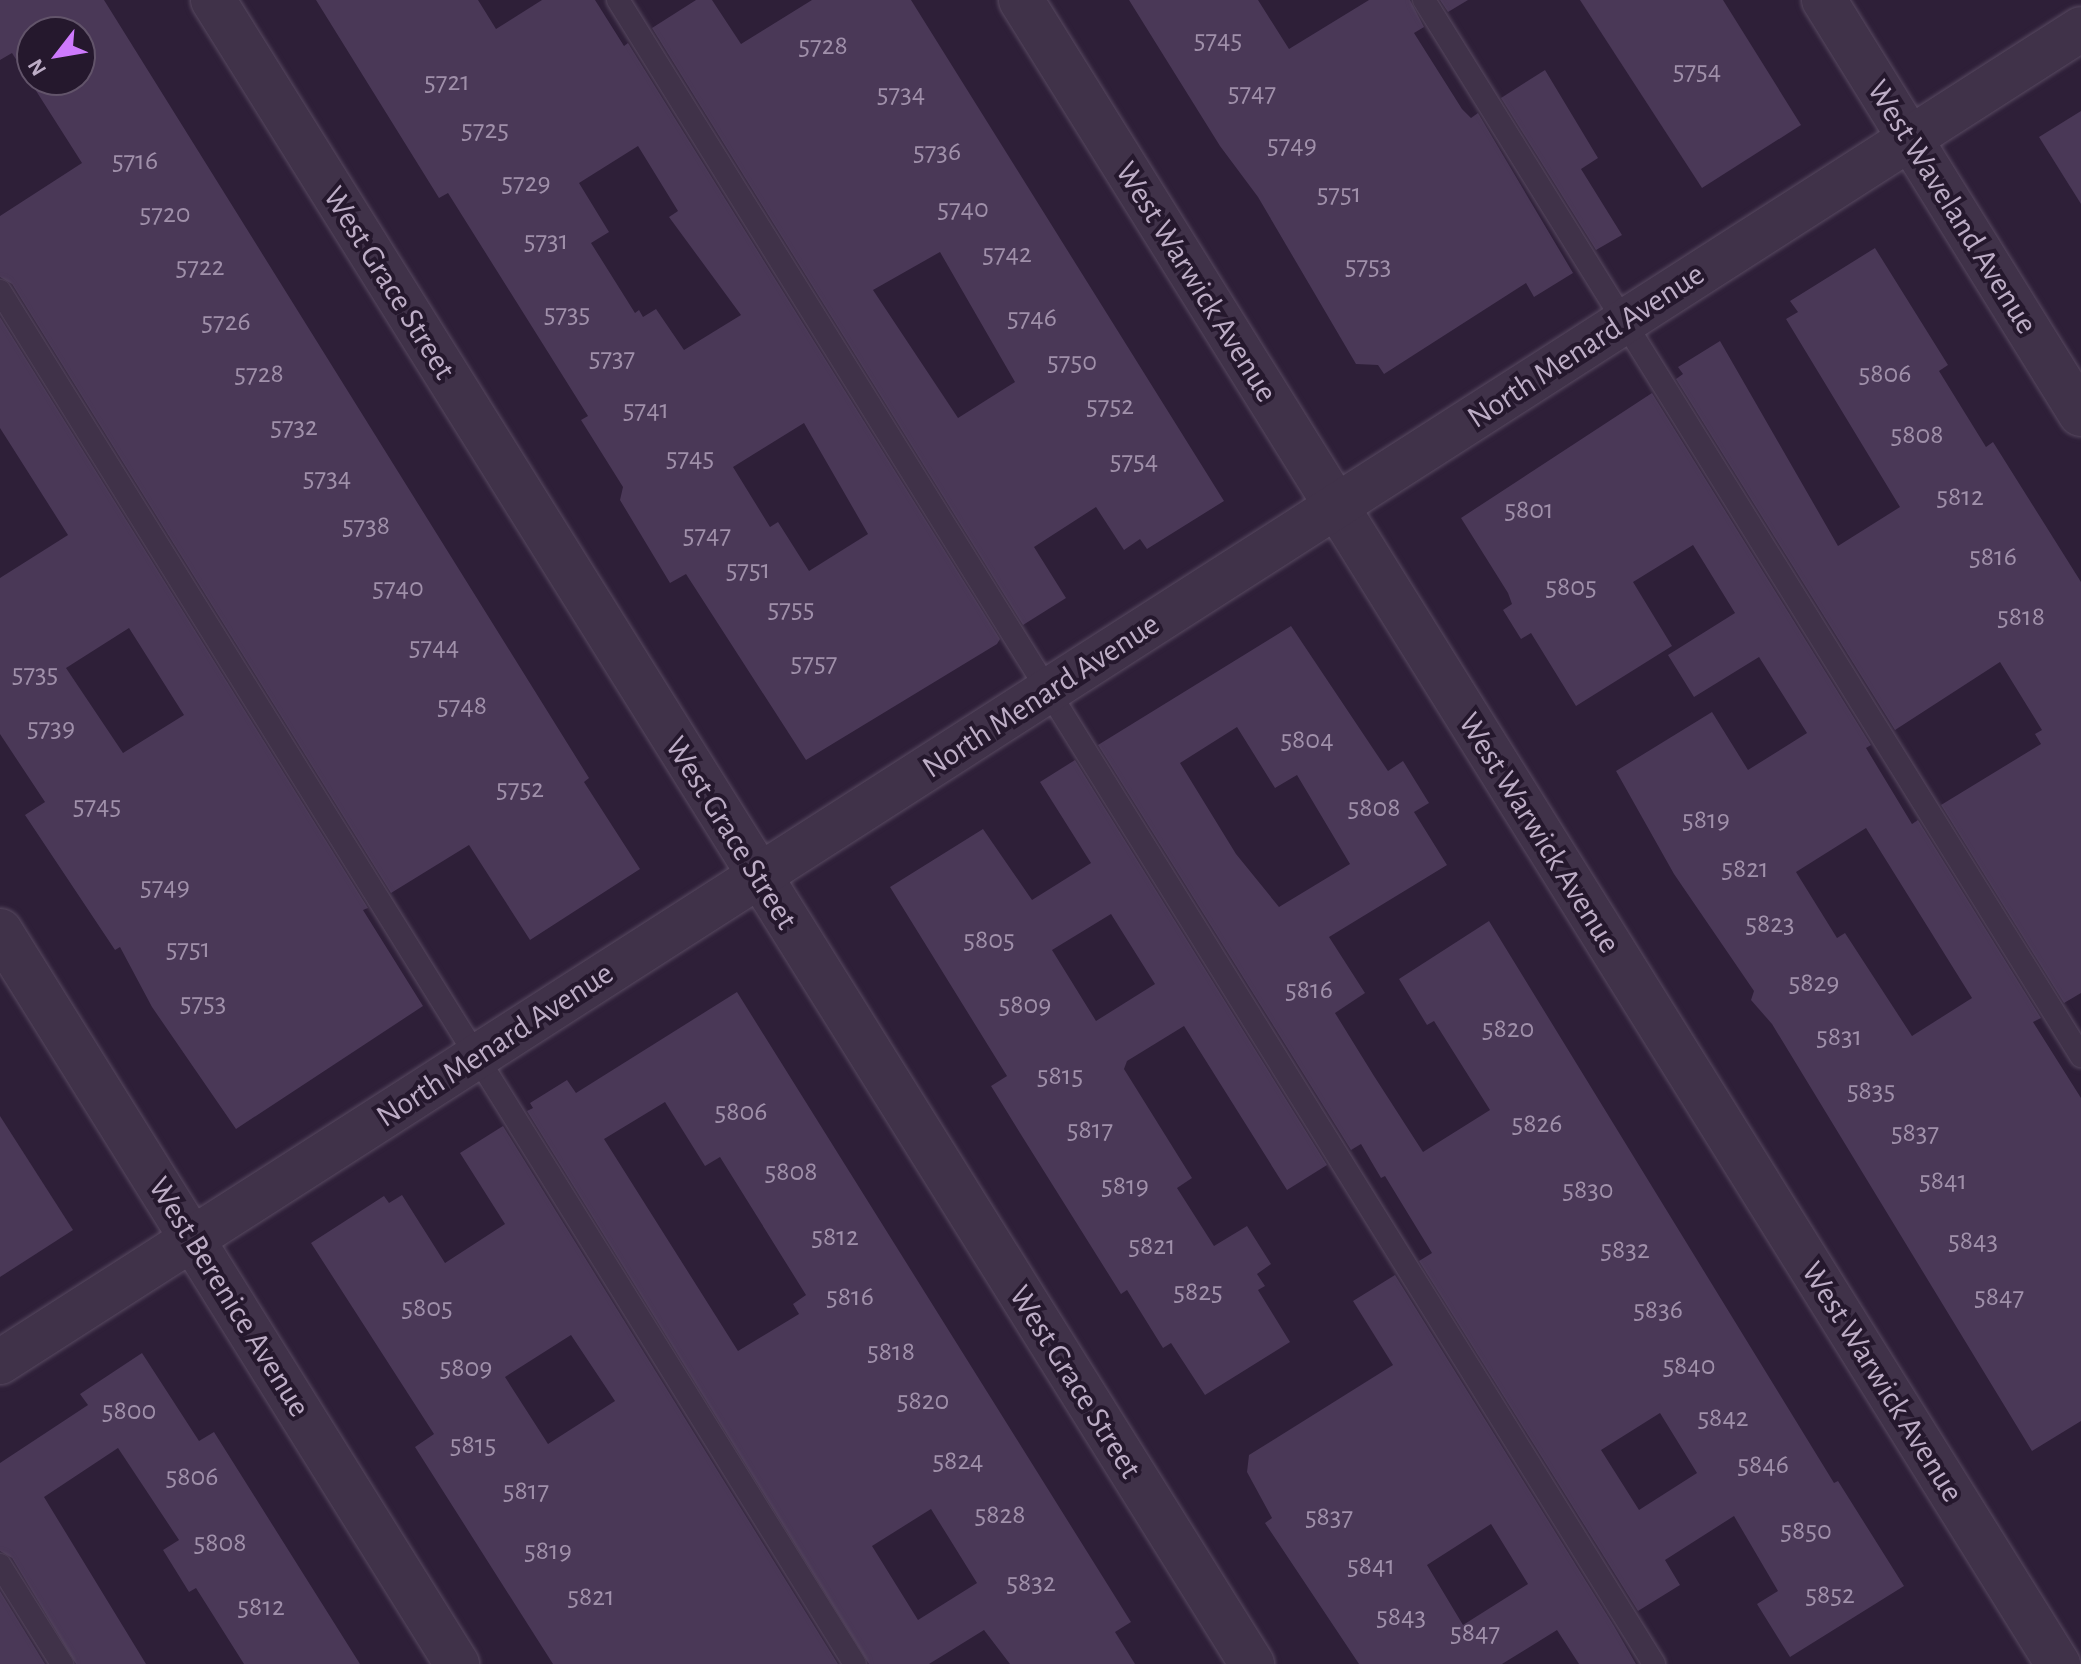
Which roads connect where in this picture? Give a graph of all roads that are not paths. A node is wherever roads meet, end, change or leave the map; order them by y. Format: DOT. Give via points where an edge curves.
graph roads {
  1 [pos="213,0"];
  2 [pos="618,0"];
  3 [pos="1021,0"];
  4 [pos="1424,0"];
  5 [pos="1824,0"];
  6 [pos="2081,29"];
  7 [pos="1910,139"];
  8 [pos="0,291"];
  9 [pos="1624,322"];
  10 [pos="2081,414"];
  11 [pos="1336,507"];
  12 [pos="1048,691"];
  13 [pos="758,876"];
  14 [pos="0,931"];
  15 [pos="2081,1056"];
  16 [pos="477,1057"];
  17 [pos="192,1239"];
  18 [pos="0,1362"];
  19 [pos="0,1565"];
  20 [pos="2062,1659"];
  21 [pos="62,1664"];
  22 [pos="457,1664"];
  23 [pos="855,1664"];
  24 [pos="1252,1664"];
  25 [pos="1654,1664"];
  1 -- 13 [label="street, West Grace Street"];
  2 -- 12 [label="lane"];
  3 -- 11 [label="street, West Warwick Avenue"];
  4 -- 9 [label="lane"];
  5 -- 7 [label="street, West Waveland Avenue"];
  6 -- 7 [label="street, North Menard Avenue"];
  7 -- 9 [label="street, North Menard Avenue"];
  7 -- 10 [label="street, West Waveland Avenue"];
  8 -- 16 [label="lane"];
  9 -- 11 [label="street, North Menard Avenue"];
  9 -- 15 [label="lane"];
  11 -- 12 [label="street, North Menard Avenue"];
  11 -- 20 [label="street, West Warwick Avenue"];
  12 -- 13 [label="street, North Menard Avenue"];
  12 -- 25 [label="lane"];
  13 -- 16 [label="street, North Menard Avenue"];
  13 -- 24 [label="street, West Grace Street"];
  14 -- 17 [label="street, West Berenice Avenue"];
  16 -- 17 [label="street, North Menard Avenue"];
  16 -- 23 [label="lane"];
  17 -- 18 [label="street, North Menard Avenue"];
  17 -- 22 [label="street, West Berenice Avenue"];
  19 -- 21 [label="lane"];
}
